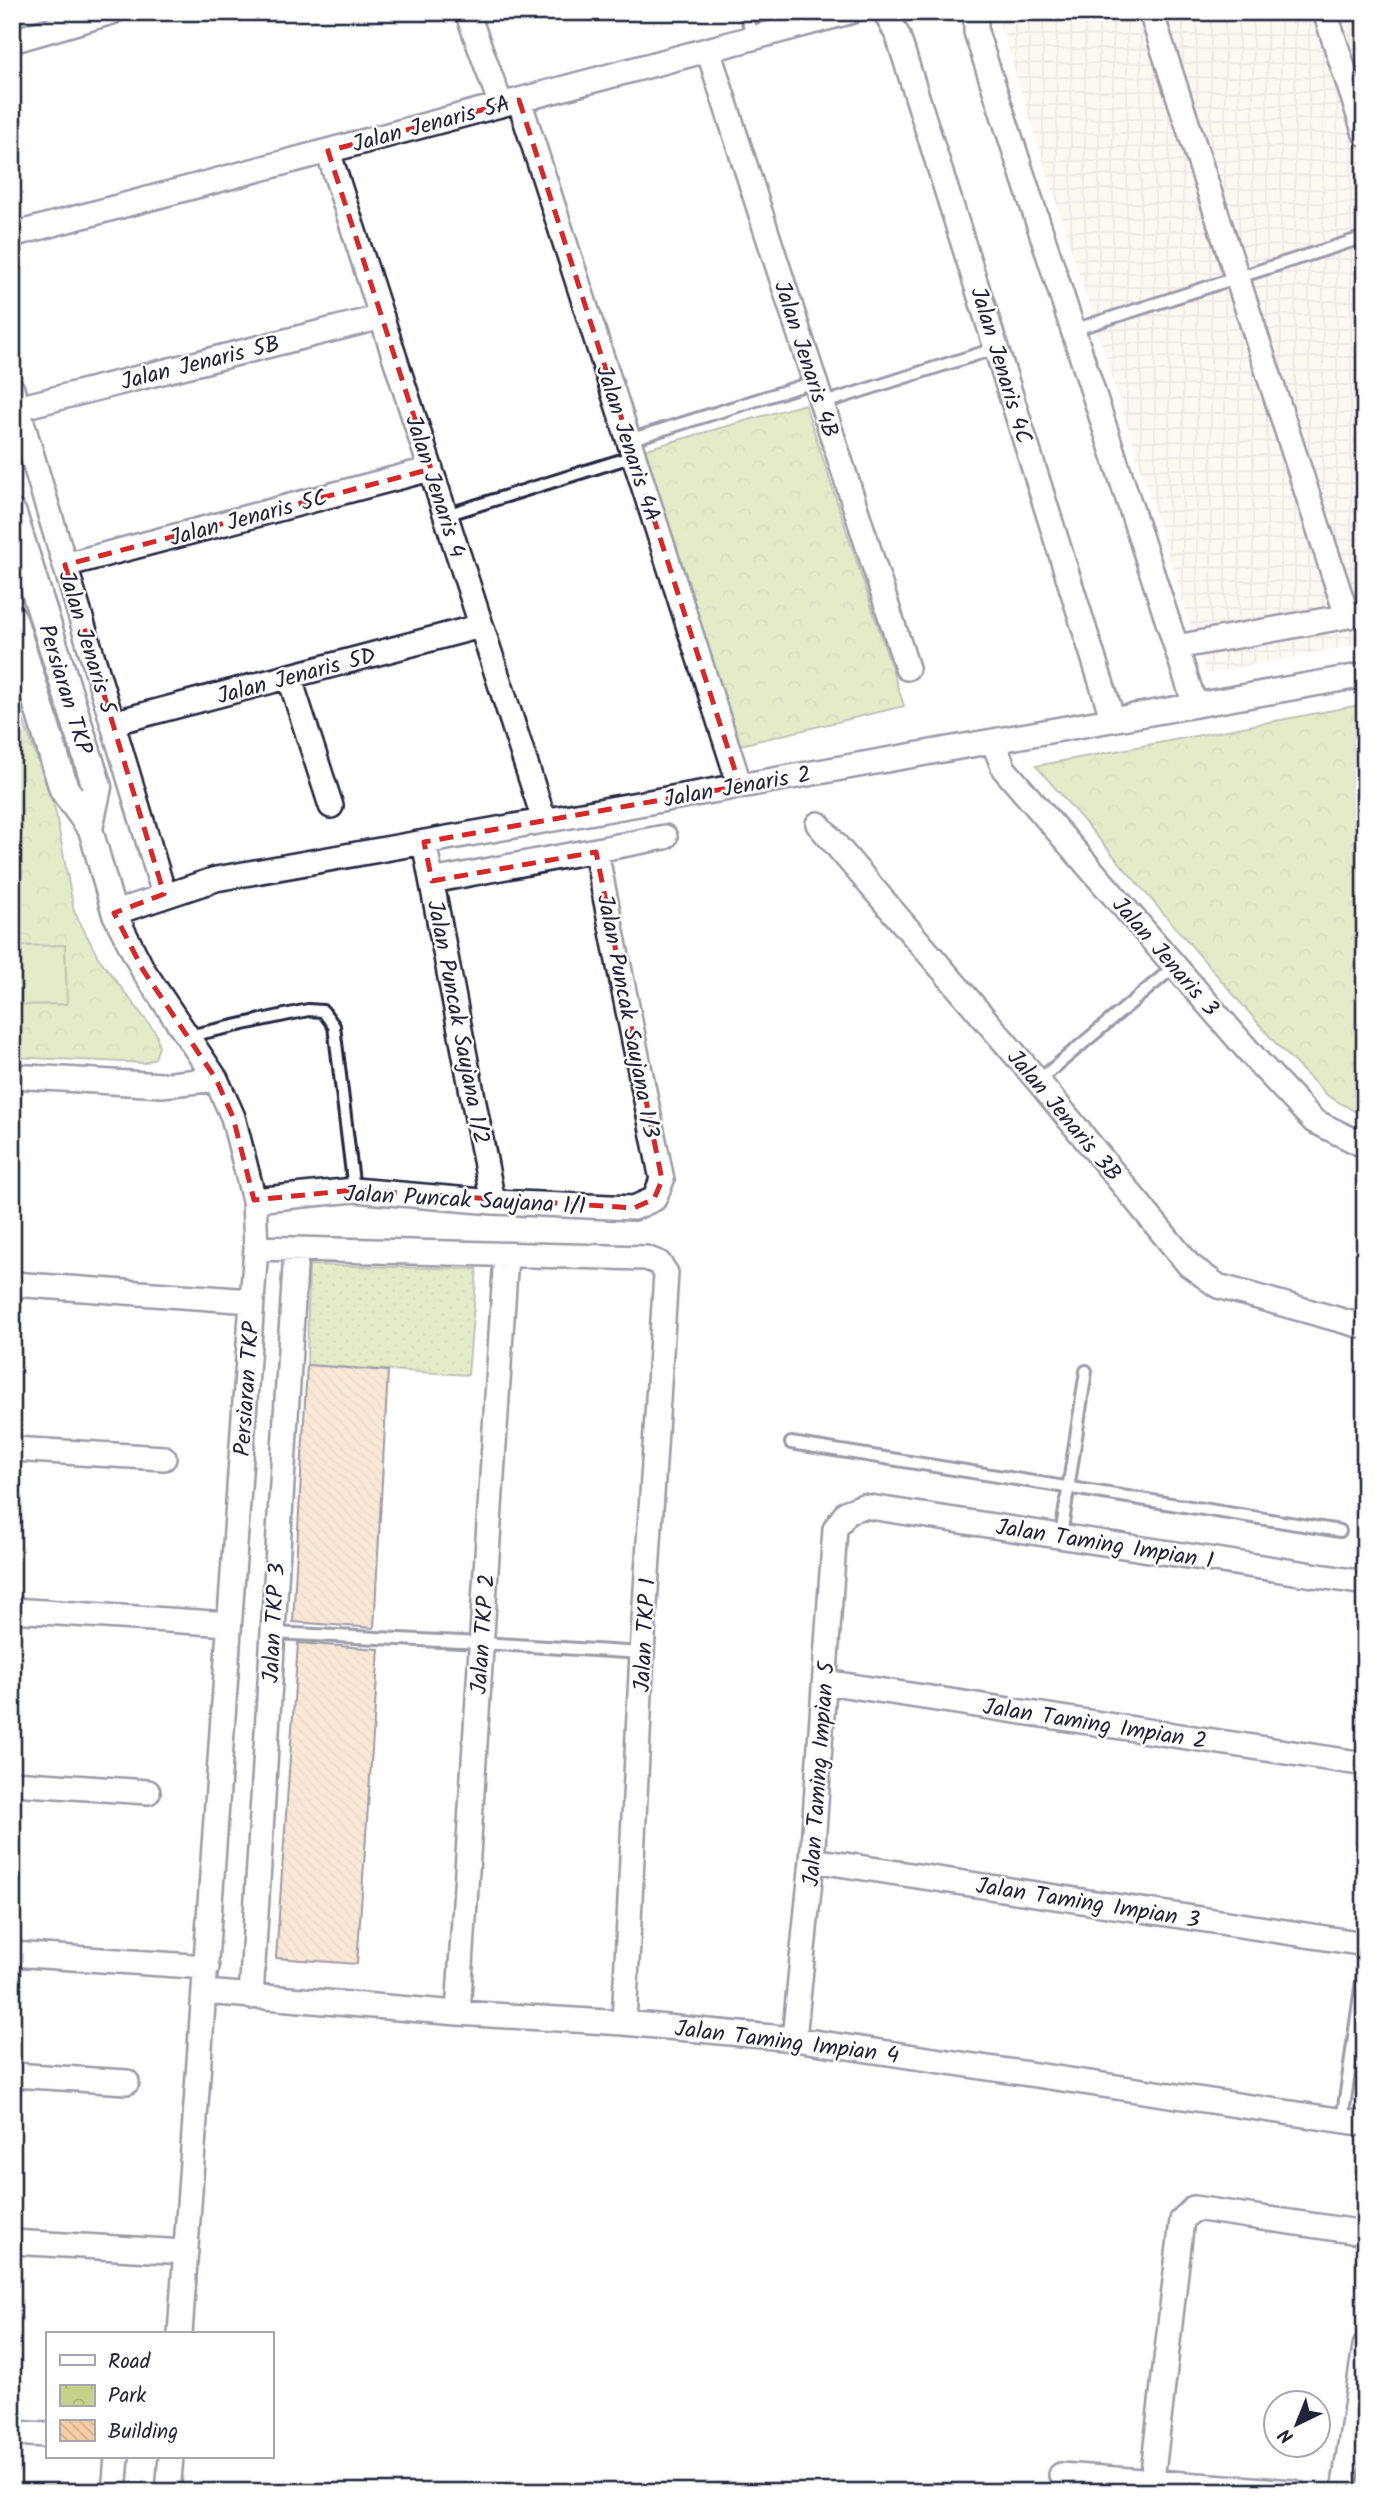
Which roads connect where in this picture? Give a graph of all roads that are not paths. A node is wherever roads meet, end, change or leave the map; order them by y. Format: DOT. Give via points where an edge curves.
graph roads {
  1 [pos="112,12"];
  2 [pos="467,12"];
  3 [pos="745,12"];
  4 [pos="850,12"];
  5 [pos="885,12"];
  6 [pos="976,12"];
  7 [pos="1151,12"];
  8 [pos="1325,12"];
  9 [pos="752,38"];
  10 [pos="12,41"];
  11 [pos="708,50"];
  12 [pos="510,102"];
  13 [pos="1365,134"];
  14 [pos="328,151"];
  15 [pos="12,235"];
  16 [pos="1365,237"];
  17 [pos="1237,278"];
  18 [pos="382,317"];
  19 [pos="1073,330"];
  20 [pos="997,348"];
  21 [pos="818,393"];
  22 [pos="15,398"];
  23 [pos="631,448"];
  24 [pos="431,468"];
  25 [pos="12,514"];
  26 [pos="446,515"];
  27 [pos="65,565"];
  28 [pos="43,612"];
  29 [pos="1356,614"];
  30 [pos="13,624"];
  31 [pos="481,626"];
  32 [pos="1176,647"];
  33 [pos="907,668"];
  34 [pos="12,670"];
  35 [pos="1365,675"];
  36 [pos="289,676"];
  37 [pos="33,690"];
  38 [pos="1195,705"];
  39 [pos="1113,720"];
  40 [pos="112,723"];
  41 [pos="993,741"];
  42 [pos="740,786"];
  43 [pos="331,806"];
  44 [pos="544,820"];
  45 [pos="89,824"];
  46 [pos="818,824"];
  47 [pos="665,837"];
  48 [pos="424,842"];
  49 [pos="596,852"];
  50 [pos="432,881"];
  51 [pos="164,894"];
  52 [pos="114,913"];
  53 [pos="1175,966"];
  54 [pos="187,1036"];
  55 [pos="12,1076"];
  56 [pos="216,1079"];
  57 [pos="1038,1081"];
  58 [pos="1365,1146"];
  59 [pos="662,1180"];
  60 [pos="354,1190"];
  61 [pos="254,1200"];
  62 [pos="494,1202"];
  63 [pos="256,1248"];
  64 [pos="296,1250"];
  65 [pos="506,1255"];
  66 [pos="12,1284"];
  67 [pos="253,1301"];
  68 [pos="1365,1327"];
  69 [pos="1086,1371"];
  70 [pos="791,1443"];
  71 [pos="12,1449"];
  72 [pos="164,1458"];
  73 [pos="1068,1488"];
  74 [pos="847,1512"];
  75 [pos="1340,1531"];
  76 [pos="1061,1536"];
  77 [pos="1365,1583"];
  78 [pos="12,1610"];
  79 [pos="229,1624"];
  80 [pos="273,1633"];
  81 [pos="482,1643"];
  82 [pos="642,1653"];
  83 [pos="825,1682"];
  84 [pos="1365,1764"];
  85 [pos="12,1783"];
  86 [pos="148,1791"];
  87 [pos="812,1860"];
  88 [pos="1365,1944"];
  89 [pos="12,1954"];
  90 [pos="1365,1960"];
  91 [pos="207,1967"];
  92 [pos="205,1992"];
  93 [pos="251,1997"];
  94 [pos="458,2013"];
  95 [pos="624,2023"];
  96 [pos="794,2039"];
  97 [pos="12,2075"];
  98 [pos="127,2082"];
  99 [pos="1342,2121"];
  100 [pos="1365,2124"];
  101 [pos="1365,2233"];
  102 [pos="12,2242"];
  103 [pos="186,2252"];
  104 [pos="180,2332"];
  105 [pos="1365,2346"];
  106 [pos="12,2433"];
  107 [pos="46,2435"];
  108 [pos="117,2458"];
  109 [pos="171,2458"];
  110 [pos="1060,2475"];
  111 [pos="1152,2481"];
  112 [pos="114,2492"];
  113 [pos="168,2492"];
  114 [pos="1294,2492"];
  115 [pos="1343,2492"];
  1 -- 10 [label="street"];
  2 -- 12 [label="street, Jalan Jenaris 4A"];
  3 -- 9 [label="lane"];
  4 -- 9 [label="street, Jalan Jenaris 5A"];
  5 -- 20 [label="street, Jalan Jenaris 4C" via="898,36"];
  6 -- 19 [label="street" via="976,32"];
  7 -- 17 [label="street"];
  8 -- 13 [label="street"];
  9 -- 11 [label="street, Jalan Jenaris 5A"];
  11 -- 12 [label="street, Jalan Jenaris 5A"];
  11 -- 21 [label="street, Jalan Jenaris 4B"];
  12 -- 14 [label="street, Jalan Jenaris 5A"];
  12 -- 23 [label="street, Jalan Jenaris 4A"];
  14 -- 15 [label="street, Jalan Jenaris 5A"];
  14 -- 18 [label="street, Jalan Jenaris 4"];
  16 -- 17 [label="lane"];
  17 -- 19 [label="lane"];
  17 -- 29 [label="street"];
  18 -- 22 [label="street, Jalan Jenaris 5B"];
  18 -- 24 [label="street, Jalan Jenaris 4"];
  19 -- 32 [label="street"];
  20 -- 21 [label="lane"];
  20 -- 39 [label="street, Jalan Jenaris 4C"];
  21 -- 23 [label="lane"];
  21 -- 33 [label="street, Jalan Jenaris 4B"];
  22 -- 27 [label="street, Jalan Jenaris 5"];
  23 -- 26 [label="lane"];
  23 -- 42 [label="street, Jalan Jenaris 4A"];
  24 -- 26 [label="street, Jalan Jenaris 4"];
  24 -- 27 [label="street, Jalan Jenaris 5C"];
  25 -- 28 [label="street, Persiaran TKP"];
  26 -- 31 [label="street, Jalan Jenaris 4"];
  27 -- 40 [label="street, Jalan Jenaris 5"];
  28 -- 30 [label="street"];
  28 -- 45 [label="street, Persiaran TKP" via="97,787"];
  29 -- 32 [label="street"];
  30 -- 37 [label="street, Persiaran TKP"];
  31 -- 36 [label="street, Jalan Jenaris 5D"];
  31 -- 44 [label="street, Jalan Jenaris 4"];
  32 -- 38 [label="street"];
  34 -- 37 [label="street"];
  35 -- 38 [label="street, Jalan Jenaris 2"];
  36 -- 40 [label="street, Jalan Jenaris 5D"];
  36 -- 43 [label="street"];
  37 -- 45 [label="street, Persiaran TKP" via="64,789"];
  38 -- 39 [label="street, Jalan Jenaris 2"];
  39 -- 41 [label="street, Jalan Jenaris 2"];
  40 -- 51 [label="street, Jalan Jenaris 5"];
  41 -- 42 [label="street, Jalan Jenaris 2"];
  41 -- 53 [label="street, Jalan Jenaris 3" via="1004,769"];
  42 -- 44 [label="street, Jalan Jenaris 2"];
  44 -- 48 [label="street, Jalan Jenaris 2"];
  45 -- 52 [label="street, Persiaran TKP"];
  46 -- 57 [label="street, Jalan Jenaris 3B"];
  47 -- 49 [label="street"];
  48 -- 50 [label="street, Jalan Puncak Saujana 1/2"];
  48 -- 51 [label="street, Jalan Jenaris 2" via="216,878"];
  49 -- 50 [label="street"];
  49 -- 59 [label="street, Jalan Puncak Saujana 1/3"];
  50 -- 62 [label="street, Jalan Puncak Saujana 1/2"];
  51 -- 52 [label="street, Jalan Jenaris 2"];
  52 -- 54 [label="street, Persiaran TKP" via="142,970"];
  53 -- 57 [label="lane"];
  53 -- 58 [label="street, Jalan Jenaris 3" via="1314,1121"];
  54 -- 56 [label="street, Persiaran TKP"];
  54 -- 60 [label="lane" via="309,1010 323,1011 334,1026"];
  55 -- 56 [label="street" via="162,1085"];
  56 -- 61 [label="street, Persiaran TKP" via="233,1117"];
  57 -- 68 [label="street, Jalan Jenaris 3B" via="1189,1265 1218,1286"];
  59 -- 62 [label="street, Jalan Puncak Saujana 1/1" via="654,1199 634,1208"];
  60 -- 61 [label="street, Jalan Puncak Saujana 1/1"];
  60 -- 62 [label="street, Jalan Puncak Saujana 1/1"];
  61 -- 63 [label="street, Persiaran TKP"];
  63 -- 64 [label="street"];
  63 -- 67 [label="street, Persiaran TKP"];
  64 -- 65 [label="street"];
  64 -- 80 [label="street, Jalan TKP 3"];
  65 -- 81 [label="street, Jalan TKP 2"];
  65 -- 82 [label="street, Jalan TKP 1" via="646,1258 659,1263 666,1273"];
  66 -- 67 [label="street"];
  67 -- 79 [label="street, Persiaran TKP"];
  69 -- 73 [label="lane"];
  70 -- 73 [label="lane"];
  71 -- 72 [label="street"];
  73 -- 75 [label="lane"];
  73 -- 76 [label="lane"];
  74 -- 76 [label="street, Jalan Taming Impian 1" via="863,1506"];
  74 -- 83 [label="street, Jalan Taming Impian 5" via="835,1529"];
  76 -- 77 [label="street, Jalan Taming Impian 1"];
  78 -- 79 [label="street"];
  79 -- 91 [label="street, Persiaran TKP"];
  80 -- 81 [label="lane"];
  80 -- 93 [label="street, Jalan TKP 3"];
  81 -- 82 [label="lane"];
  81 -- 94 [label="street, Jalan TKP 2"];
  82 -- 95 [label="street, Jalan TKP 1"];
  83 -- 84 [label="street, Jalan Taming Impian 2"];
  83 -- 87 [label="street, Jalan Taming Impian 5"];
  85 -- 86 [label="street"];
  87 -- 88 [label="street, Jalan Taming Impian 3"];
  87 -- 96 [label="street, Jalan Taming Impian 5"];
  89 -- 91 [label="street"];
  90 -- 99 [label="lane"];
  91 -- 92 [label="street, Persiaran TKP"];
  92 -- 93 [label="street, Jalan Taming Impian 4"];
  92 -- 103 [label="street, Persiaran TKP"];
  93 -- 94 [label="street, Jalan Taming Impian 4"];
  94 -- 95 [label="street, Jalan Taming Impian 4"];
  95 -- 96 [label="street, Jalan Taming Impian 4"];
  96 -- 99 [label="street, Jalan Taming Impian 4"];
  97 -- 98 [label="street"];
  99 -- 100 [label="street, Jalan Taming Impian 4"];
  101 -- 111 [label="street" via="1194,2208 1182,2220"];
  102 -- 103 [label="street"];
  103 -- 104 [label="street, Persiaran TKP"];
  105 -- 115 [label="street"];
  106 -- 107 [label="street"];
  108 -- 112 [label="street"];
  109 -- 113 [label="street"];
  110 -- 111 [label="street"];
  111 -- 114 [label="street"];
}
